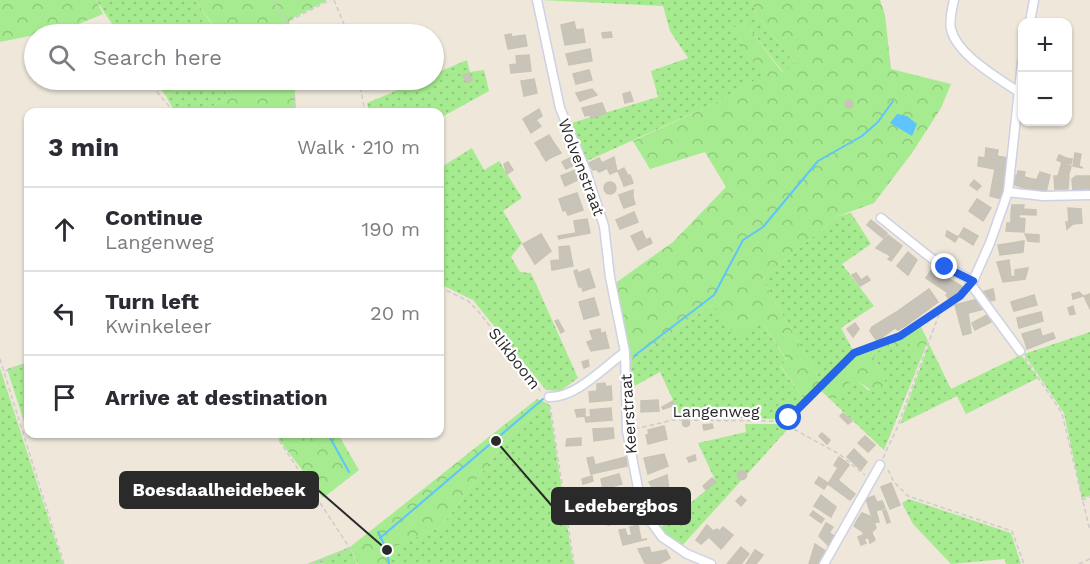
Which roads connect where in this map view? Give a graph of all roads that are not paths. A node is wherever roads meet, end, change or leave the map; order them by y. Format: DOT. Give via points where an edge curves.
graph roads {
  1 [pos="537,0"];
  2 [pos="954,0"];
  3 [pos="1034,0"];
  4 [pos="1031,18"];
  5 [pos="1021,72"];
  6 [pos="1017,91"];
  7 [pos="1008,192"];
  8 [pos="1090,195"];
  9 [pos="881,218"];
  10 [pos="970,284"];
  11 [pos="623,335"];
  12 [pos="1020,351"];
  13 [pos="625,352"];
  14 [pos="549,397"];
  15 [pos="881,462"];
  16 [pos="711,564"];
  17 [pos="824,564"];
  1 -- 11 [label="street, Wolvenstraat" via="560,108 604,226"];
  2 -- 6 [label="street" via="951,29 959,45 981,67"];
  3 -- 4 [label="street"];
  5 -- 6 [label="street"];
  6 -- 7 [label="street"];
  7 -- 8 [label="street"];
  7 -- 9 [label="street" via="973,281 931,258"];
  10 -- 12 [label="street"];
  11 -- 13 [label="street, Keerstraat"];
  13 -- 14 [label="street, Slikboom" via="570,392"];
  13 -- 16 [label="street, Keerstraat" via="632,468 650,519 673,546"];
  15 -- 17 [label="street"];
}
